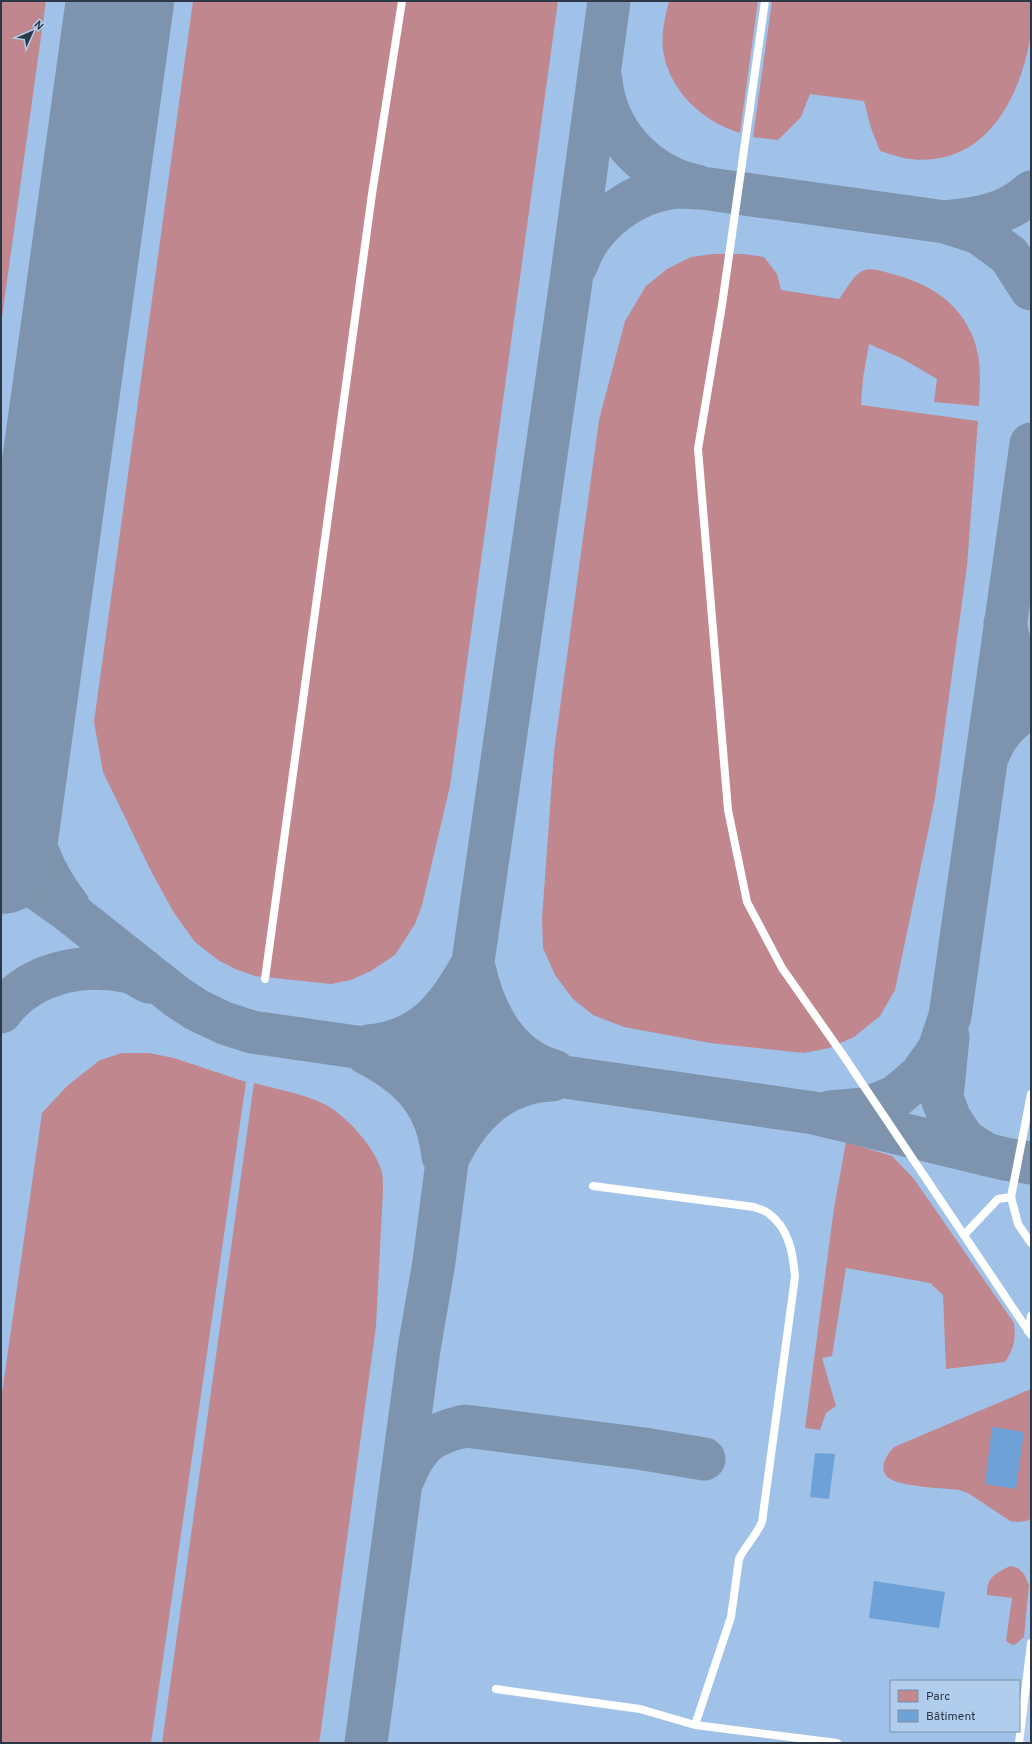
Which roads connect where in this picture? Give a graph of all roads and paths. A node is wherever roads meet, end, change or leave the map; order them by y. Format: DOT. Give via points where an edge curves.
graph roads {
  1 [pos="402,1"];
  2 [pos="765,1"];
  3 [pos="265,979"];
  4 [pos="1031,1094"];
  5 [pos="593,1186"];
  6 [pos="1011,1197"];
  7 [pos="964,1235"];
  8 [pos="1031,1243"];
  9 [pos="1031,1316"];
  10 [pos="1029,1333"];
  11 [pos="1031,1642"];
  12 [pos="1029,1675"];
  13 [pos="496,1689"];
  14 [pos="695,1725"];
  15 [pos="836,1743"];
  16 [pos="1019,1743"];
  1 -- 3 [label="lane" via="370,202"];
  2 -- 7 [label="lane" via="722,305 698,449 728,810 747,902 782,968"];
  4 -- 6 [label="lane"];
  5 -- 14 [label="lane" via="754,1207 768,1212 778,1222 793,1252 795,1277 762,1522 739,1559 731,1617"];
  6 -- 7 [label="lane" via="998,1199"];
  6 -- 8 [label="lane" via="1018,1224"];
  7 -- 10 [label="lane"];
  9 -- 10 [label="lane"];
  11 -- 12 [label="lane"];
  12 -- 16 [label="lane"];
  13 -- 14 [label="lane" via="640,1709"];
  14 -- 15 [label="lane"];
}
